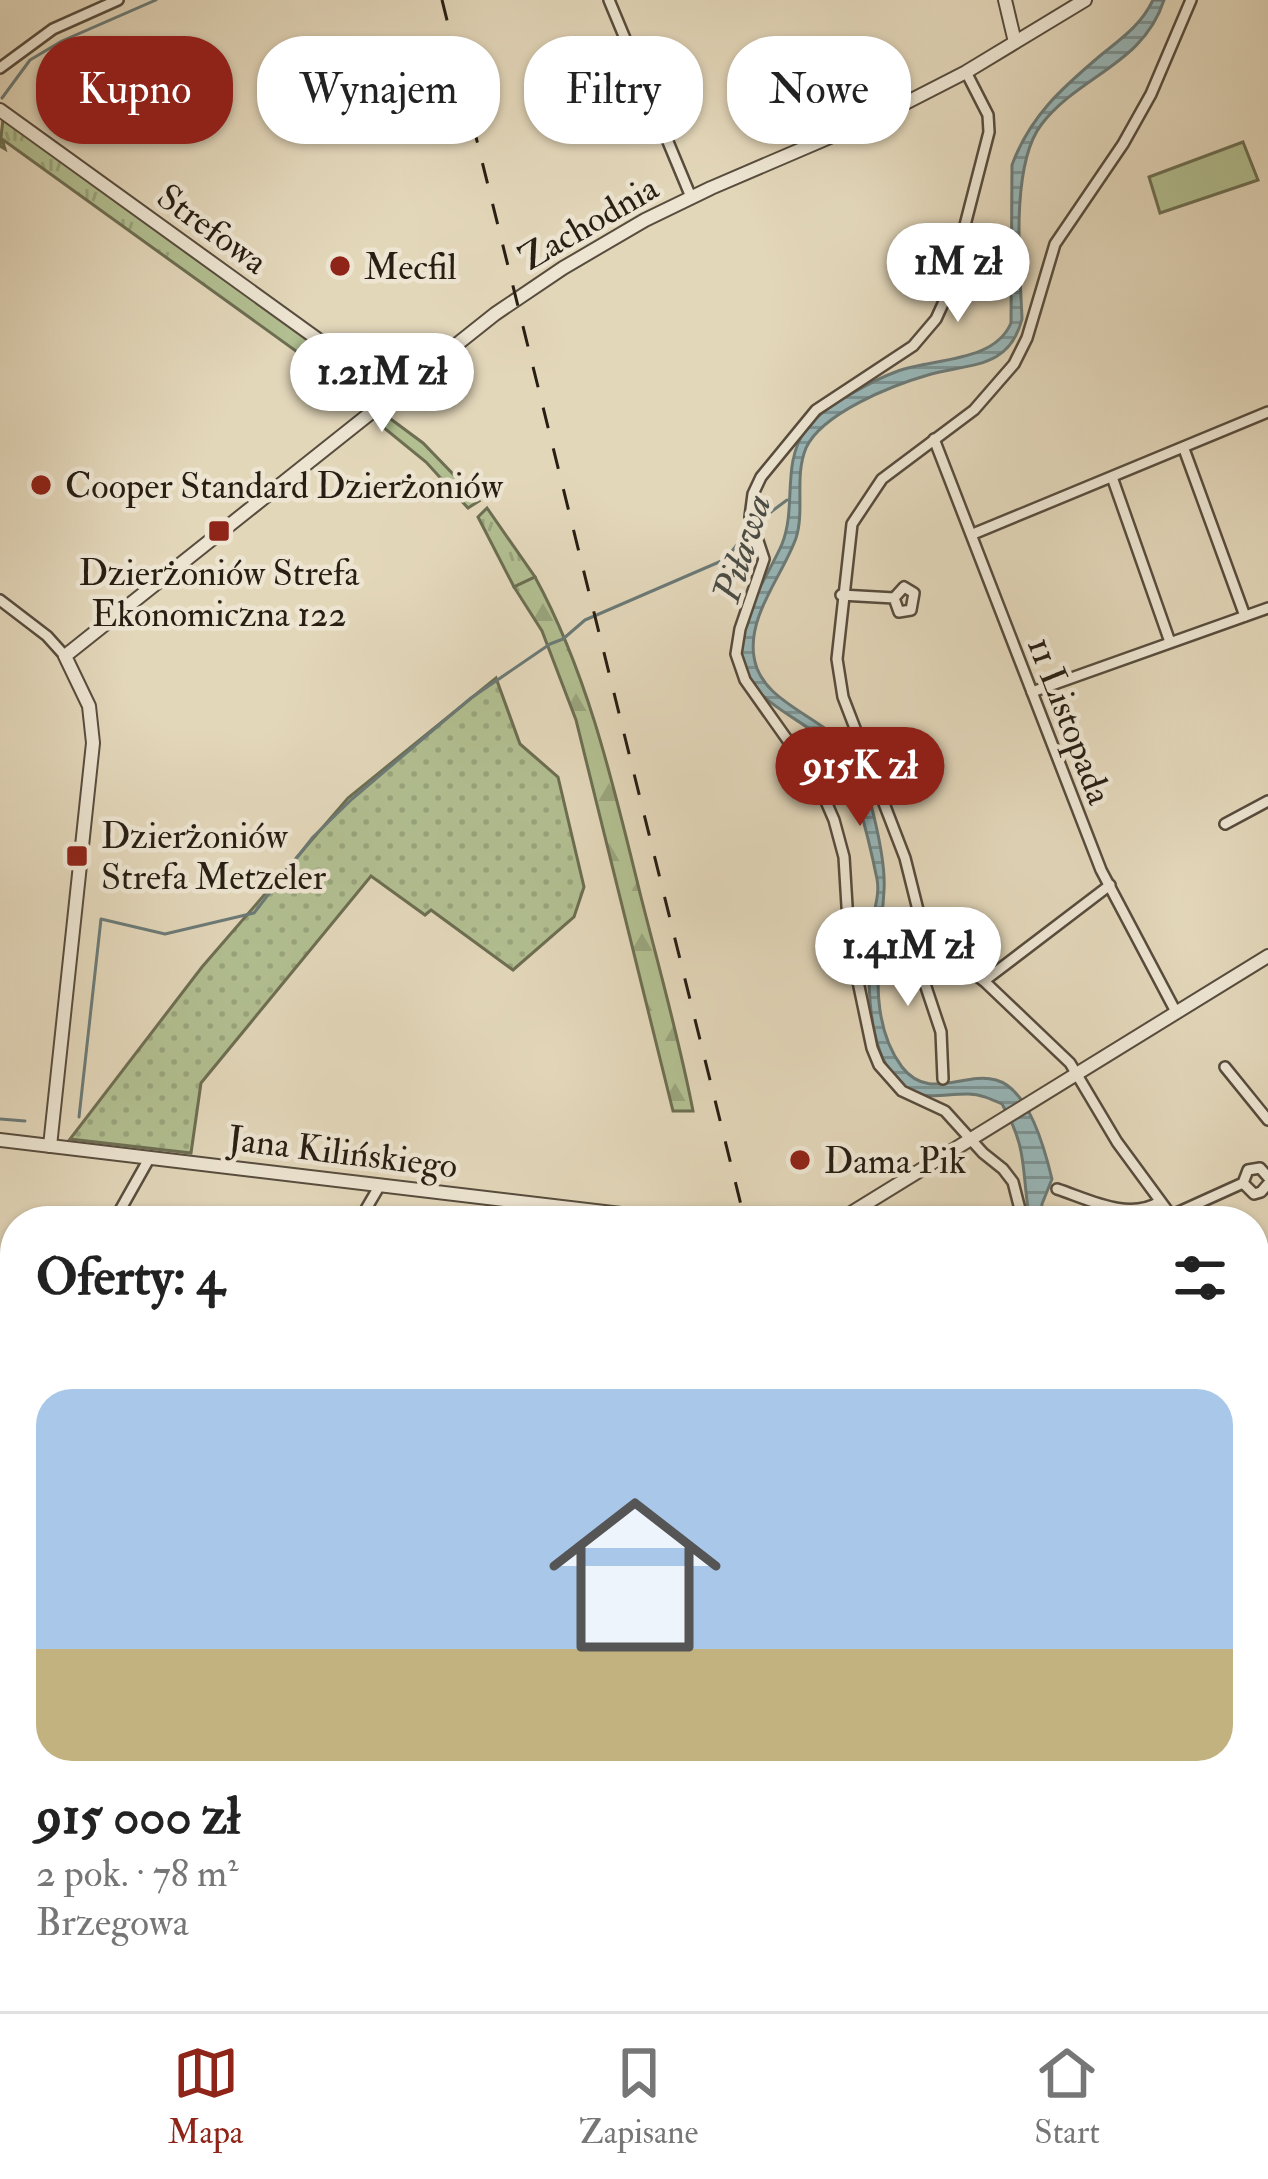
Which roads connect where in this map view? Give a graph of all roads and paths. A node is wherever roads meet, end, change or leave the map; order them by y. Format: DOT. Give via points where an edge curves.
graph roads {
  1 [pos="118,0"];
  2 [pos="609,0"];
  3 [pos="1005,0"];
  4 [pos="1085,0"];
  5 [pos="1191,0"];
  6 [pos="1015,42"];
  7 [pos="0,68"];
  8 [pos="966,72"];
  9 [pos="0,110"];
  10 [pos="691,197"];
  11 [pos="384,403"];
  12 [pos="1266,413"];
  13 [pos="1267,426"];
  14 [pos="934,439"];
  15 [pos="1184,449"];
  16 [pos="1112,477"];
  17 [pos="973,534"];
  18 [pos="842,595"];
  19 [pos="893,598"];
  20 [pos="0,600"];
  21 [pos="1268,608"];
  22 [pos="1245,616"];
  23 [pos="1170,642"];
  24 [pos="65,656"];
  25 [pos="1032,692"];
  26 [pos="1268,801"];
  27 [pos="1225,824"];
  28 [pos="1110,885"];
  29 [pos="925,938"];
  30 [pos="1268,956"];
  31 [pos="984,981"];
  32 [pos="1176,1012"];
  33 [pos="1225,1067"];
  34 [pos="1077,1074"];
  35 [pos="944,1078"];
  36 [pos="1268,1120"];
  37 [pos="969,1138"];
  38 [pos="0,1140"];
  39 [pos="50,1146"];
  40 [pos="150,1157"];
  41 [pos="1268,1180"];
  42 [pos="1243,1183"];
  43 [pos="380,1185"];
  44 [pos="1057,1189"];
  45 [pos="1160,1202"];
  46 [pos="123,1206"];
  47 [pos="368,1206"];
  48 [pos="535,1206"];
  49 [pos="862,1206"];
  50 [pos="1018,1206"];
  51 [pos="1108,1206"];
  52 [pos="1150,1206"];
  53 [pos="1163,1206"];
  54 [pos="1197,1206"];
  1 -- 7 [label="street" via="42,35"];
  2 -- 10 [label="street"];
  3 -- 6 [label="street"];
  4 -- 6 [label="street, Zachodnia"];
  5 -- 14 [label="street" via="1151,94 1055,244 1018,357 974,410"];
  6 -- 8 [label="street, Zachodnia"];
  8 -- 10 [label="street, Zachodnia"];
  8 -- 37 [label="street" via="989,132 941,308 904,354 808,417 757,484 753,528 764,560 740,629 738,664 834,820 872,1048 891,1082 945,1111"];
  9 -- 11 [label="street, Strefowa" via="327,346"];
  10 -- 11 [label="street, Zachodnia" via="563,268"];
  11 -- 24 [label="street, Zachodnia"];
  12 -- 13 [label="street"];
  12 -- 15 [label="street"];
  14 -- 17 [label="street, 11 Listopada"];
  14 -- 18 [label="street" via="899,462 862,506 849,532"];
  15 -- 16 [label="street"];
  15 -- 22 [label="street"];
  16 -- 17 [label="street"];
  16 -- 23 [label="street"];
  17 -- 25 [label="street, 11 Listopada"];
  18 -- 19 [label="street"];
  18 -- 29 [label="street" via="836,659 843,697 905,858"];
  20 -- 24 [label="street"];
  21 -- 22 [label="street"];
  22 -- 23 [label="street"];
  23 -- 25 [label="street"];
  24 -- 39 [label="street" via="91,717"];
  25 -- 28 [label="street, 11 Listopada"];
  26 -- 27 [label="street"];
  28 -- 31 [label="street"];
  28 -- 32 [label="street, 11 Listopada"];
  29 -- 31 [label="street"];
  29 -- 35 [label="street" via="923,978 941,1032"];
  30 -- 32 [label="street"];
  31 -- 34 [label="street"];
  32 -- 34 [label="street"];
  33 -- 36 [label="street"];
  34 -- 37 [label="street"];
  34 -- 45 [label="street"];
  37 -- 49 [label="street"];
  37 -- 50 [label="street" via="1010,1178"];
  38 -- 39 [label="street, Jana Kilińskiego"];
  39 -- 40 [label="street, Jana Kilińskiego"];
  40 -- 43 [label="street, Jana Kilińskiego"];
  40 -- 46 [label="street"];
  41 -- 42 [label="street" via="1254,1194"];
  41 -- 42 [label="street" via="1254,1168"];
  42 -- 54 [label="street"];
  43 -- 47 [label="street"];
  43 -- 48 [label="street, Jana Kilińskiego"];
  44 -- 51 [label="street"];
  45 -- 52 [label="street"];
  45 -- 53 [label="street"];
}
